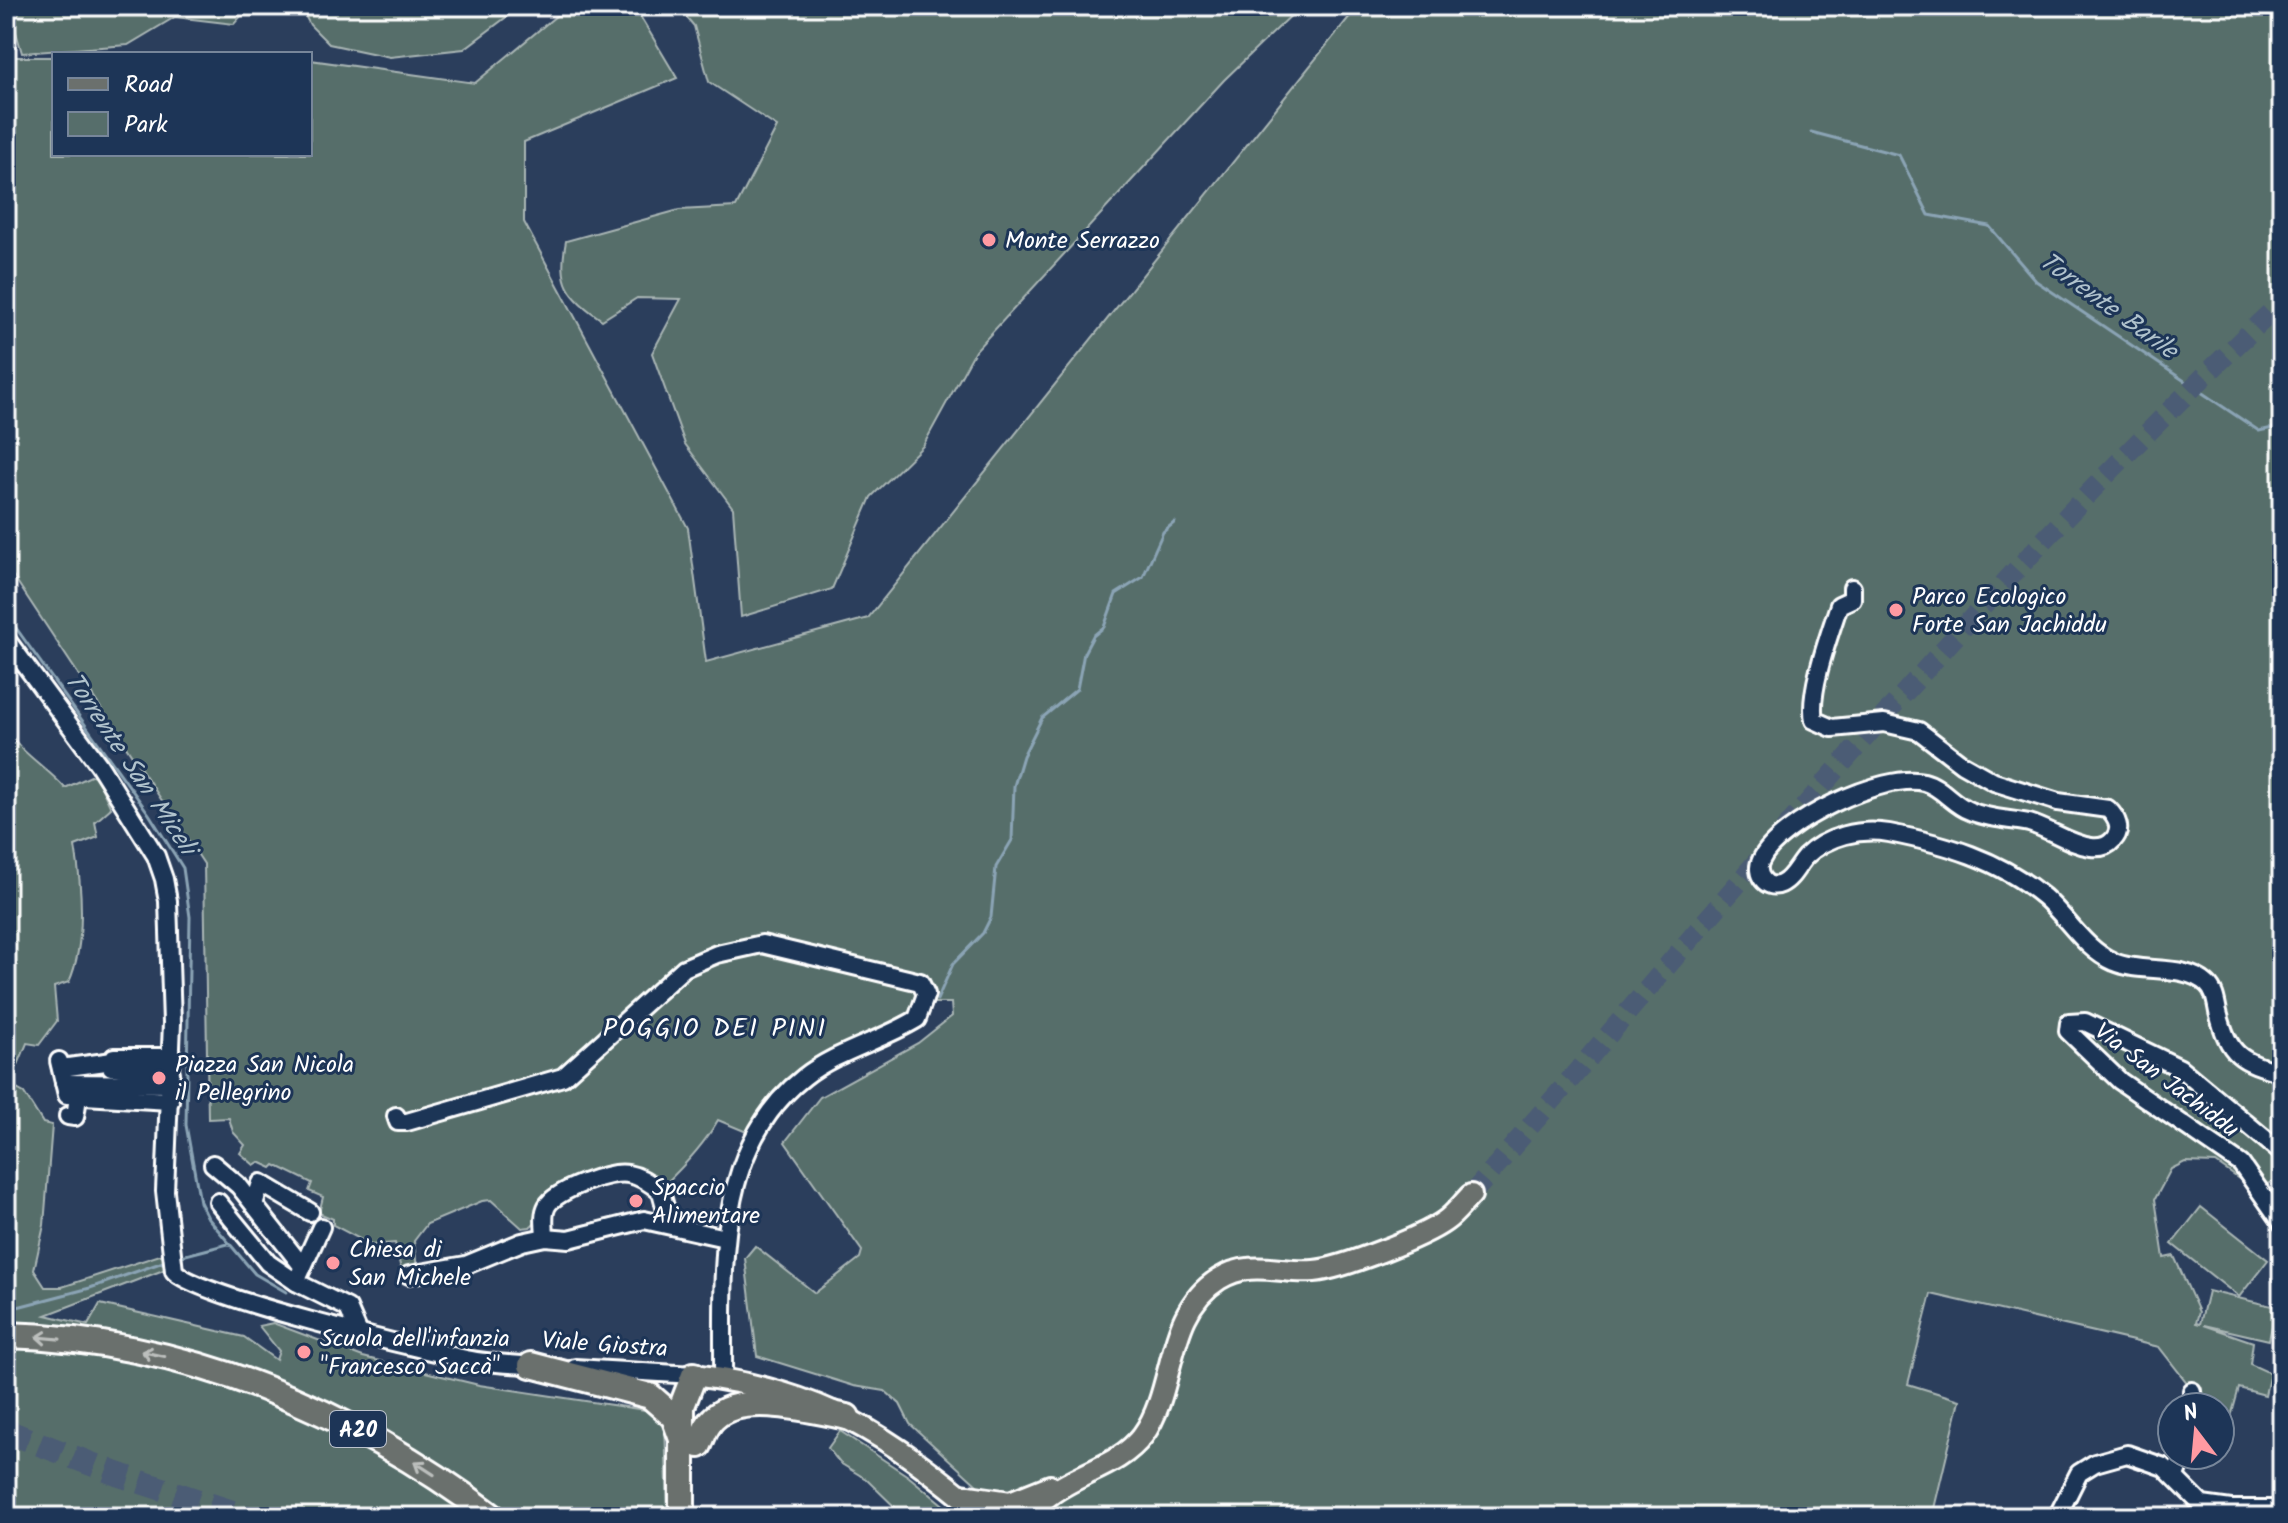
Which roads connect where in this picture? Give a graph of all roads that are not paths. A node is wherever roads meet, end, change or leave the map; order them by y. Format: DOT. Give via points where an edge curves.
graph roads {
  1 [pos="1852,588"];
  2 [pos="6,639"];
  3 [pos="111,1067"];
  4 [pos="61,1070"];
  5 [pos="2282,1073"];
  6 [pos="147,1077"];
  7 [pos="171,1078"];
  8 [pos="78,1097"];
  9 [pos="68,1116"];
  10 [pos="396,1116"];
  11 [pos="2282,1153"];
  12 [pos="213,1164"];
  13 [pos="1471,1195"];
  14 [pos="218,1202"];
  15 [pos="254,1204"];
  16 [pos="310,1212"];
  17 [pos="2282,1223"];
  18 [pos="670,1225"];
  19 [pos="321,1227"];
  20 [pos="545,1237"];
  21 [pos="725,1238"];
  22 [pos="300,1274"];
  23 [pos="409,1275"];
  24 [pos="358,1331"];
  25 [pos="6,1335"];
  26 [pos="531,1365"];
  27 [pos="694,1375"];
  28 [pos="723,1379"];
  29 [pos="847,1417"];
  30 [pos="692,1445"];
  31 [pos="2177,1471"];
  32 [pos="2175,1476"];
  33 [pos="958,1493"];
  34 [pos="1032,1508"];
  35 [pos="2282,1509"];
  36 [pos="491,1515"];
  37 [pos="682,1517"];
  38 [pos="696,1517"];
  39 [pos="986,1517"];
  40 [pos="1009,1517"];
  41 [pos="2057,1517"];
  1 -- 5 [label="street" via="1852,599 1839,605 1834,619 1813,702 1814,720 1832,728 1884,723 1919,731 1994,782 2058,802 2108,809 2118,820 2118,831 2103,847 2081,845 2029,823 1968,811 1926,782 1906,782 1849,797 1793,824 1761,858 1759,871 1765,882 1784,883 1818,846 1859,832 1945,844 2022,880 2104,957 2204,982 2213,992 2235,1053"];
  2 -- 7 [label="street" via="99,765 160,866 168,901"];
  3 -- 6 [label="street"];
  4 -- 6 [label="street"];
  4 -- 7 [label="street" via="114,1057"];
  4 -- 8 [label="street" via="67,1095"];
  6 -- 7 [label="street"];
  7 -- 8 [label="street"];
  7 -- 24 [label="street, Viale Giostra" via="165,1191 171,1257 179,1276 191,1284"];
  8 -- 9 [label="street" via="75,1117"];
  10 -- 21 [label="street" via="398,1122 407,1122 563,1077 684,968 717,954 762,944 920,982 926,994 917,1019 802,1078 748,1145"];
  11 -- 17 [label="street, Via San Jachiddu" via="2180,1068 2085,1022 2069,1023 2074,1040 2120,1081 2241,1164"];
  12 -- 15 [label="street"];
  13 -- 34 [label="main road" via="1433,1229 1338,1265 1307,1271 1251,1267 1211,1284 1185,1318 1143,1435 1116,1459"];
  14 -- 22 [label="street" via="268,1263"];
  15 -- 16 [label="street" via="261,1183"];
  15 -- 22 [label="street"];
  18 -- 20 [label="street" via="644,1220 569,1239"];
  18 -- 20 [label="street" via="661,1192 622,1174 575,1186 552,1199 545,1212"];
  18 -- 21 [label="street"];
  19 -- 22 [label="street"];
  20 -- 23 [label="street" via="466,1265"];
  21 -- 28 [label="street"];
  22 -- 24 [label="street" via="348,1308"];
  24 -- 26 [label="street, Viale Giostra" via="468,1359"];
  36 -- 25 [label="highway, A20, one-way" via="412,1460 285,1395 216,1370 89,1343"];
  26 -- 27 [label="street, Viale Giostra"];
  26 -- 30 [label="highway" via="650,1396 674,1417"];
  27 -- 28 [label="main road, Viale Giostra"];
  27 -- 30 [label="highway" via="700,1420"];
  28 -- 29 [label="main road, Viale Giostra" via="773,1390"];
  29 -- 30 [label="highway" via="738,1404 714,1417"];
  29 -- 33 [label="main road, Viale Giostra" via="891,1441"];
  30 -- 37 [label="highway"];
  30 -- 38 [label="highway"];
  31 -- 32 [label="street"];
  32 -- 35 [label="street" via="2202,1505"];
  32 -- 41 [label="street" via="2134,1454 2095,1463 2076,1476"];
  33 -- 34 [label="main road"];
  33 -- 39 [label="main road, Viale Giostra"];
  34 -- 40 [label="main road"];
}
